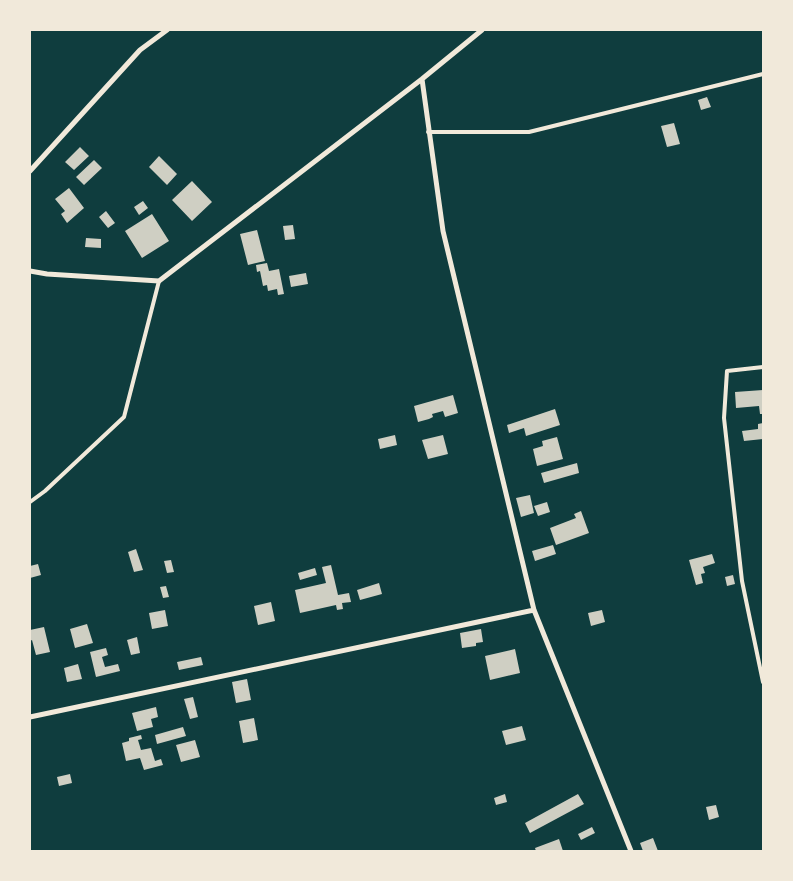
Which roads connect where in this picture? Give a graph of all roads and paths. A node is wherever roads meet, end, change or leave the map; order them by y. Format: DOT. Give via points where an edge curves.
graph roads {
  1 [pos="166,30"];
  2 [pos="482,30"];
  3 [pos="763,74"];
  4 [pos="422,79"];
  5 [pos="428,132"];
  6 [pos="30,171"];
  7 [pos="30,271"];
  8 [pos="159,281"];
  9 [pos="763,367"];
  10 [pos="30,502"];
  11 [pos="534,610"];
  12 [pos="763,682"];
  13 [pos="30,717"];
  14 [pos="631,851"];
  1 -- 6 [label="street" via="140,50"];
  2 -- 4 [label="street"];
  3 -- 5 [label="lane" via="529,132"];
  4 -- 5 [label="street"];
  4 -- 8 [label="street"];
  5 -- 11 [label="street" via="445,240"];
  7 -- 8 [label="street"];
  8 -- 10 [label="lane" via="124,417"];
  9 -- 12 [label="lane" via="727,371 724,418 742,581"];
  11 -- 13 [label="street"];
  11 -- 14 [label="street"];
}
